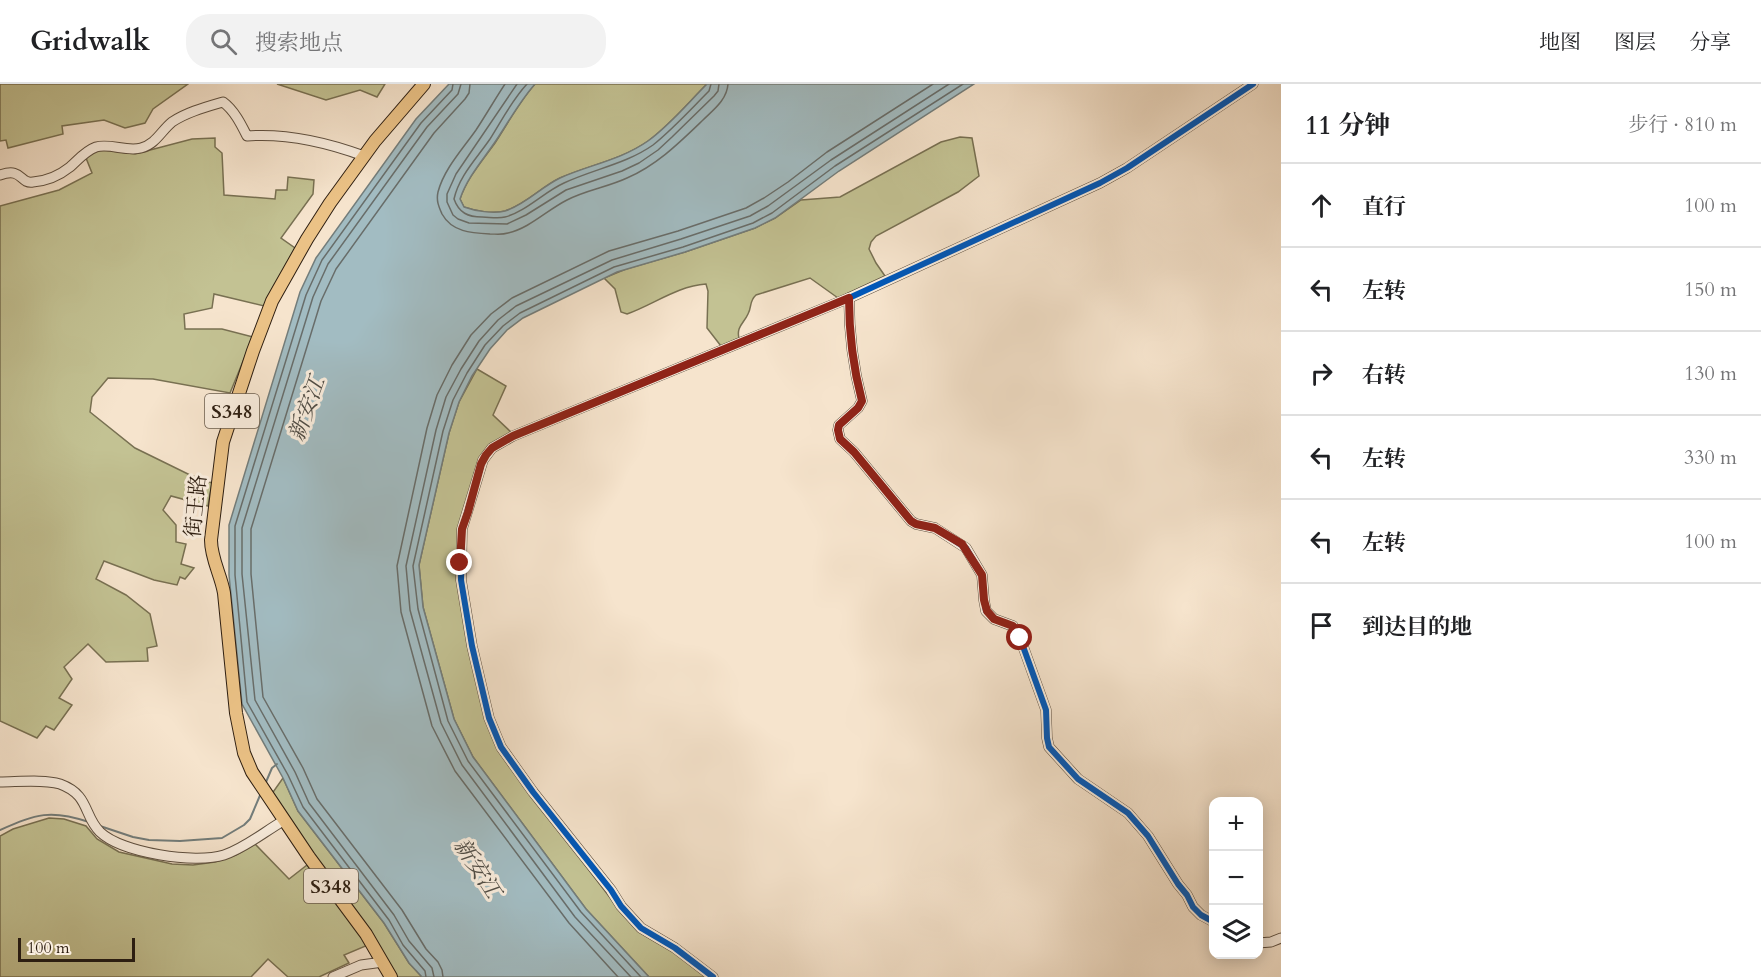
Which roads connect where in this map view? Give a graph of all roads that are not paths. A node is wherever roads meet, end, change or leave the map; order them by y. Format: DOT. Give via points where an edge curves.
graph roads {
  1 [pos="424,84"];
  2 [pos="1253,84"];
  3 [pos="364,156"];
  4 [pos="0,175"];
  5 [pos="849,298"];
  6 [pos="0,782"];
  7 [pos="284,821"];
  8 [pos="1209,919"];
  9 [pos="1281,938"];
  10 [pos="1263,943"];
  11 [pos="383,962"];
  12 [pos="333,977"];
  13 [pos="391,977"];
  14 [pos="713,977"];
  1 -- 3 [label="main road, 街王路 / S348"];
  2 -- 5 [label="street" via="1118,174"];
  3 -- 4 [label="street" via="293,137 247,136 223,102 175,121 148,146 96,147 56,176 32,183 13,172"];
  3 -- 7 [label="main road, 街王路 / S348" via="320,218 272,301 223,442 216,495 211,549 224,593 243,746 259,785"];
  5 -- 8 [label="street" via="851,346 862,401 839,425 840,439 911,521 935,528 966,548 982,575 987,611 994,619 1013,626 1020,638 1046,710 1049,747 1078,779 1128,813 1148,836 1193,907"];
  5 -- 14 [label="street" via="492,448 481,464 462,529 461,580 472,646 489,718 501,747 633,921 690,957"];
  6 -- 7 [label="street" via="60,784 80,797 95,826 110,840 160,855 204,859 224,855"];
  7 -- 11 [label="main road, 街王路 / S348"];
  9 -- 10 [label="street"];
  11 -- 12 [label="street" via="361,965"];
  11 -- 13 [label="main road, 街王路 / S348"];
}
